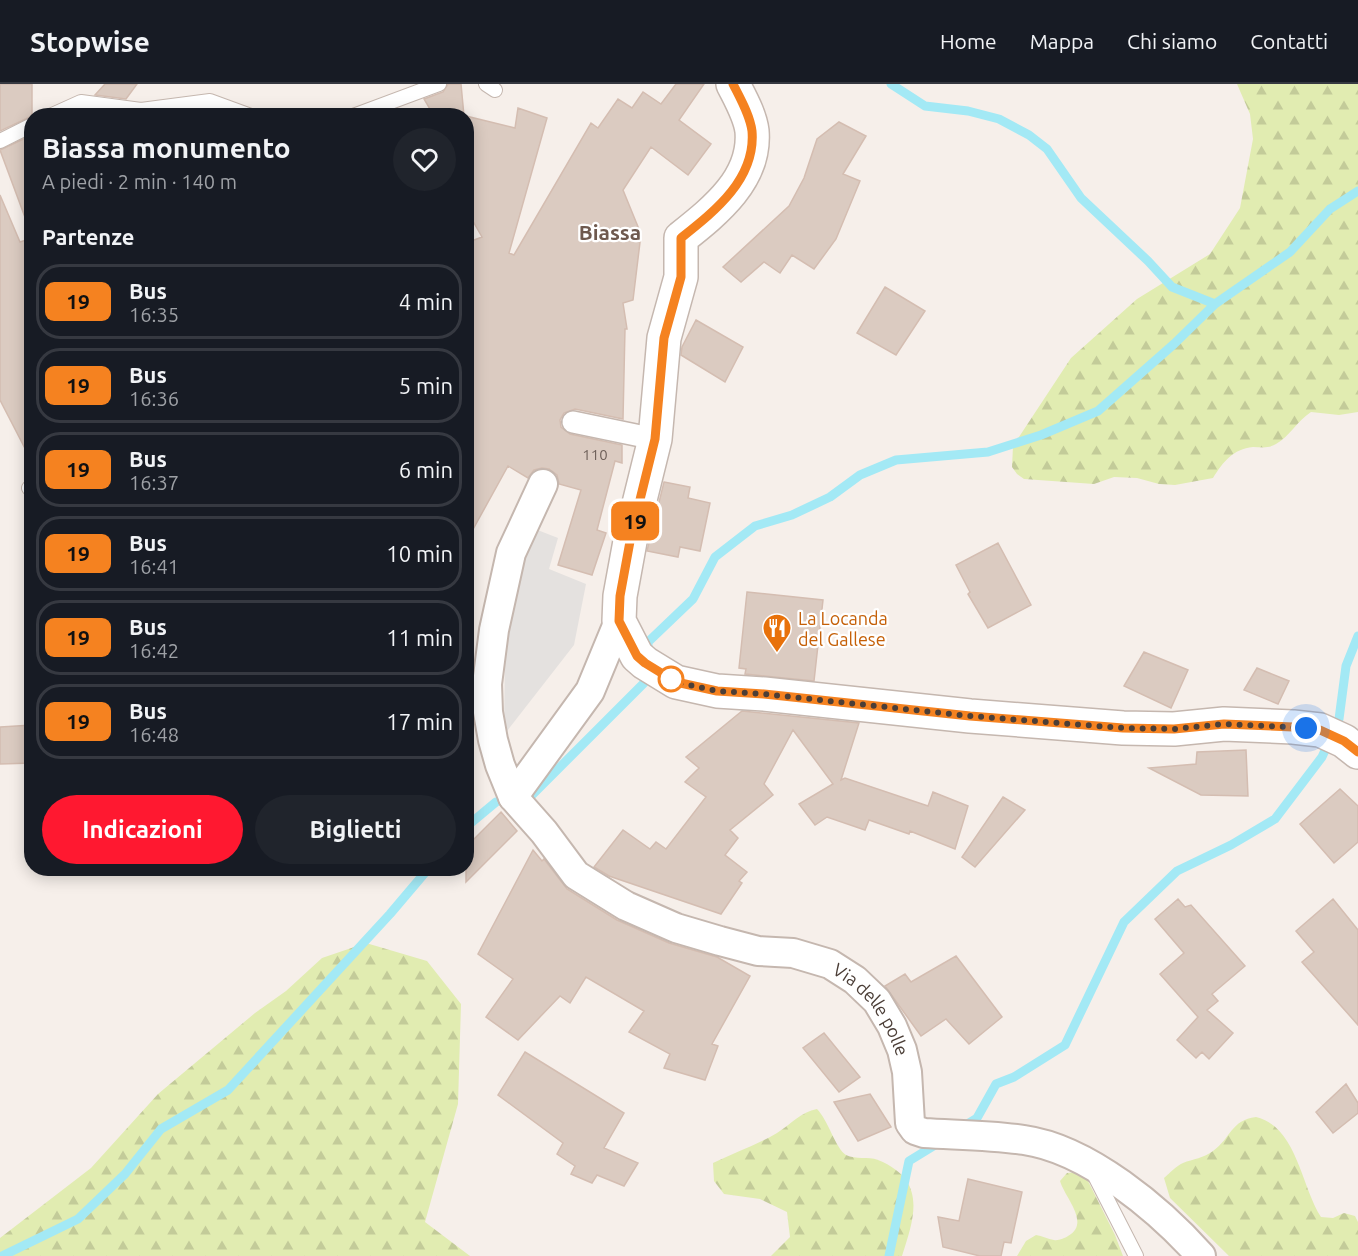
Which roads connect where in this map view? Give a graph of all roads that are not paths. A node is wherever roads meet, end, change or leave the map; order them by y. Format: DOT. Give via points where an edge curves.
graph roads {
  1 [pos="439,84"];
  2 [pos="733,84"];
  3 [pos="68,108"];
  4 [pos="126,108"];
  5 [pos="158,108"];
  6 [pos="228,108"];
  7 [pos="374,108"];
  8 [pos="24,129"];
  9 [pos="0,141"];
  10 [pos="573,422"];
  11 [pos="655,439"];
  12 [pos="543,484"];
  13 [pos="619,621"];
  14 [pos="1358,752"];
  15 [pos="513,797"];
  16 [pos="1090,1165"];
  17 [pos="1136,1256"];
  18 [pos="1201,1256"];
  1 -- 7 [label="lane"];
  2 -- 11 [label="street" via="752,130 751,152 747,169 718,208 681,238 681,277 664,338"];
  3 -- 4 [label="lane" via="81,102"];
  5 -- 6 [label="lane" via="210,102"];
  8 -- 9 [label="lane"];
  10 -- 11 [label="street"];
  11 -- 13 [label="street" via="624,568"];
  12 -- 15 [label="street, Via delle polle" via="511,553 494,630 488,684 493,740"];
  13 -- 14 [label="street" via="637,656 655,670 676,682 717,691 1123,728 1174,729 1224,724 1293,727 1320,730"];
  13 -- 15 [label="street" via="590,691"];
  15 -- 16 [label="street, Via delle polle" via="576,875 626,906 676,928 758,951 793,953 830,964 855,980 877,1001 892,1026 907,1072 910,1123 920,1133 1027,1140"];
  16 -- 17 [label="lane"];
  16 -- 18 [label="street, Via delle polle" via="1133,1191"];
}
